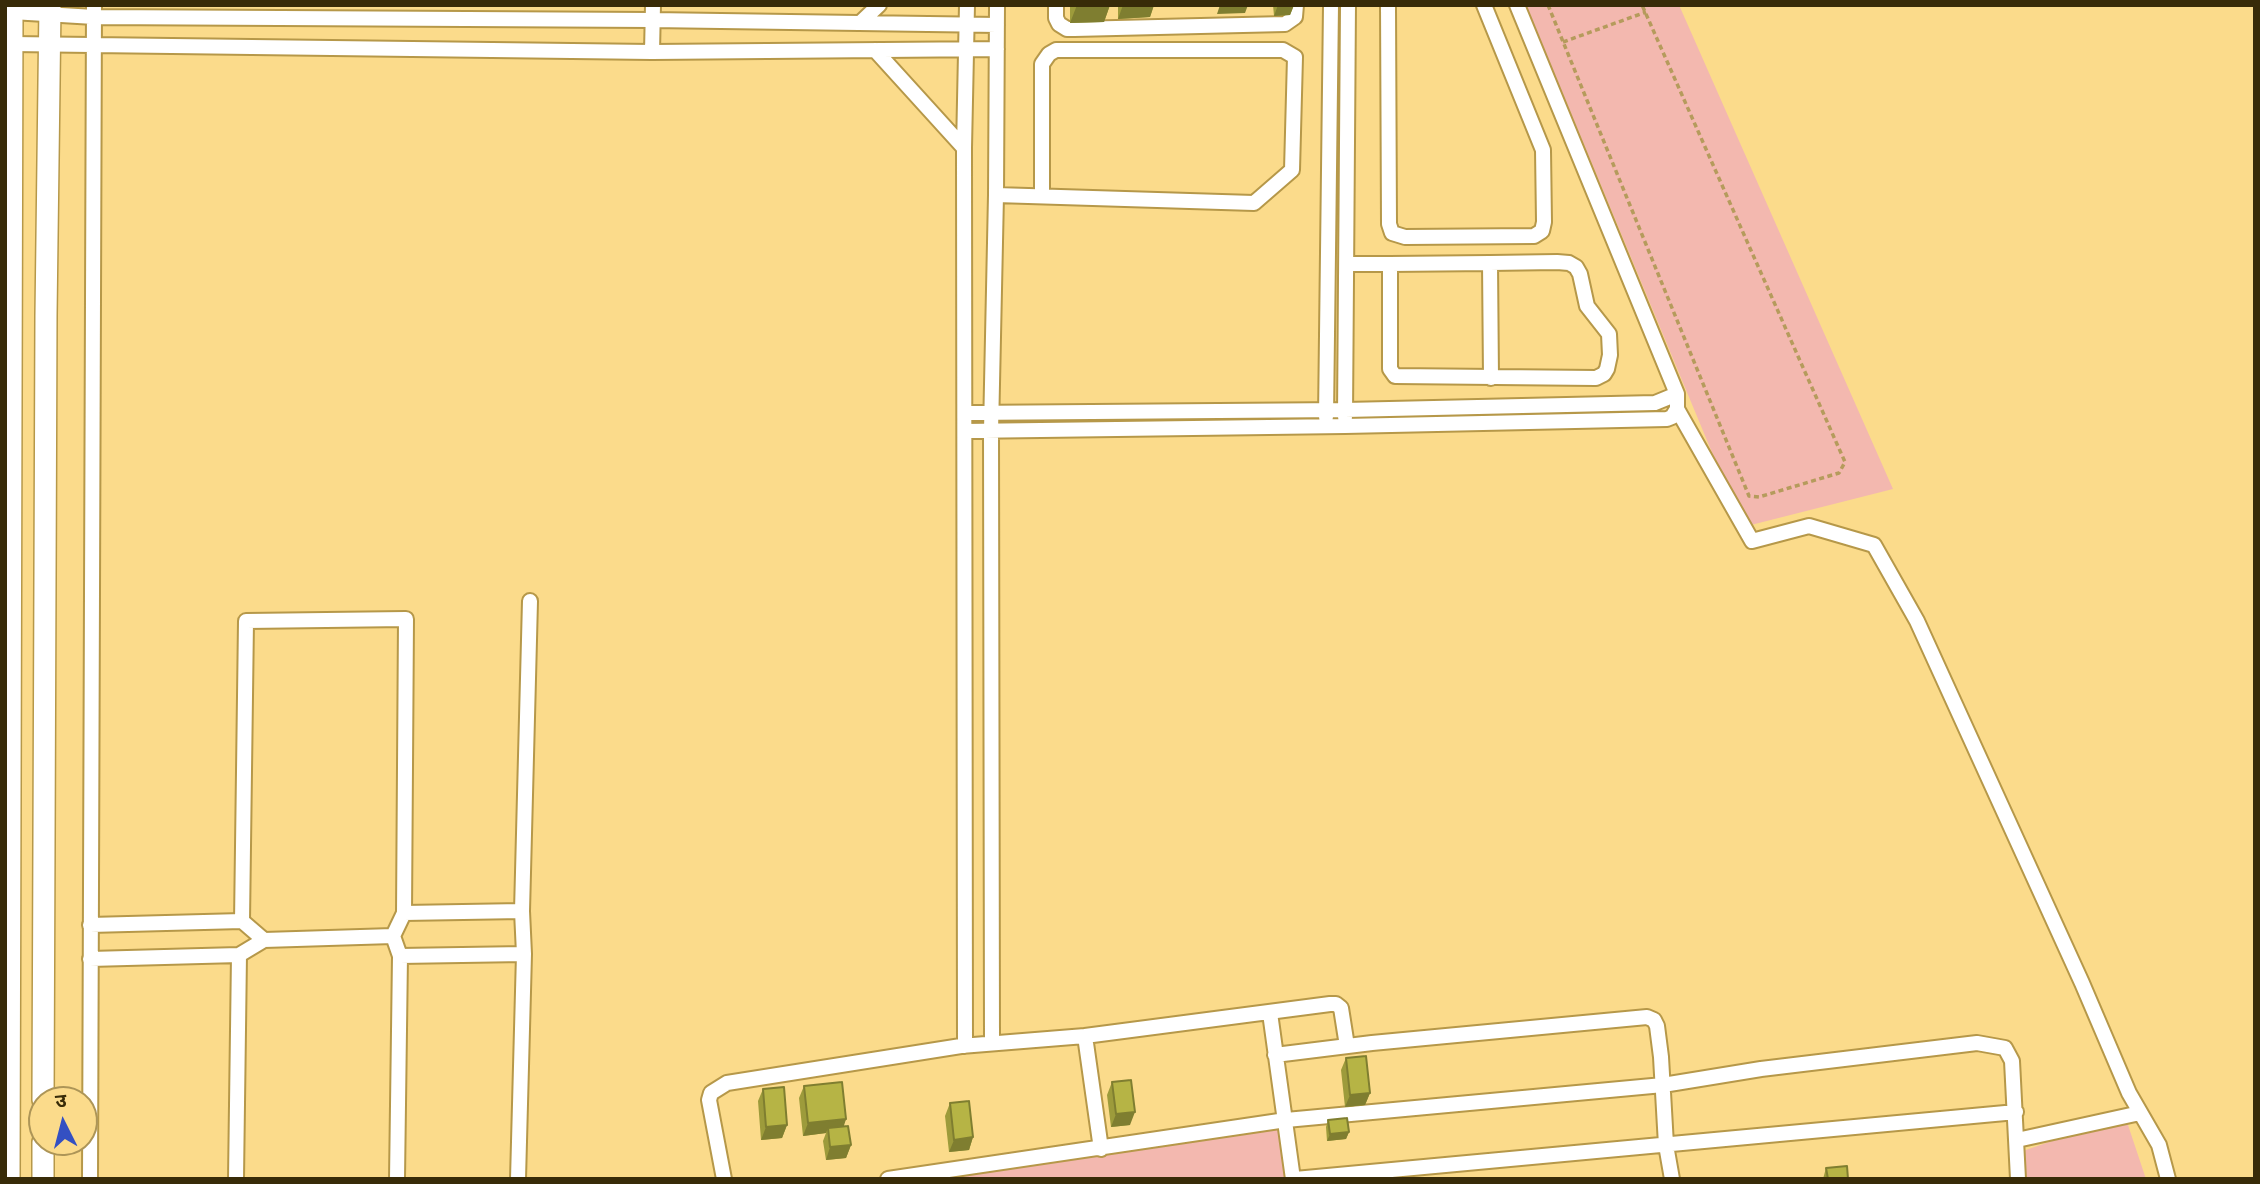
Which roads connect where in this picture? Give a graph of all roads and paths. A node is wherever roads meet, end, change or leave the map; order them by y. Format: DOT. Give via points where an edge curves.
graph roads {
  1 [pos="879,5"];
  2 [pos="967,5"];
  3 [pos="997,5"];
  4 [pos="1056,5"];
  5 [pos="1296,5"];
  6 [pos="1331,5"];
  7 [pos="1348,5"];
  8 [pos="1388,5"];
  9 [pos="1484,5"];
  10 [pos="1517,5"];
  11 [pos="1548,5"];
  12 [pos="1642,5"];
  13 [pos="12,9"];
  14 [pos="50,10"];
  15 [pos="94,11"];
  16 [pos="474,12"];
  17 [pos="508,12"];
  18 [pos="653,12"];
  19 [pos="1646,12"];
  20 [pos="860,23"];
  21 [pos="967,24"];
  22 [pos="997,25"];
  23 [pos="1563,42"];
  24 [pos="12,44"];
  25 [pos="48,44"];
  26 [pos="93,44"];
  27 [pos="967,49"];
  28 [pos="997,49"];
  29 [pos="875,50"];
  30 [pos="652,52"];
  31 [pos="964,148"];
  32 [pos="996,195"];
  33 [pos="1042,195"];
  34 [pos="1490,263"];
  35 [pos="1347,264"];
  36 [pos="1390,264"];
  37 [pos="1491,378"];
  38 [pos="1677,401"];
  39 [pos="1326,410"];
  40 [pos="1345,410"];
  41 [pos="991,412"];
  42 [pos="965,413"];
  43 [pos="1325,426"];
  44 [pos="1345,426"];
  45 [pos="965,431"];
  46 [pos="991,431"];
  47 [pos="530,601"];
  48 [pos="522,911"];
  49 [pos="404,913"];
  50 [pos="242,921"];
  51 [pos="90,925"];
  52 [pos="393,936"];
  53 [pos="264,940"];
  54 [pos="524,954"];
  55 [pos="239,955"];
  56 [pos="400,956"];
  57 [pos="90,959"];
  58 [pos="1270,1013"];
  59 [pos="1085,1036"];
  60 [pos="992,1043"];
  61 [pos="965,1045"];
  62 [pos="1348,1046"];
  63 [pos="1275,1055"];
  64 [pos="1663,1085"];
  65 [pos="43,1086"];
  66 [pos="2015,1112"];
  67 [pos="2140,1113"];
  68 [pos="1286,1120"];
  69 [pos="2017,1140"];
  70 [pos="1666,1145"];
  71 [pos="1101,1149"];
  72 [pos="43,1156"];
  73 [pos="9,1179"];
  74 [pos="43,1179"];
  75 [pos="89,1179"];
  76 [pos="236,1179"];
  77 [pos="397,1179"];
  78 [pos="518,1179"];
  79 [pos="724,1179"];
  80 [pos="888,1179"];
  81 [pos="1294,1179"];
  82 [pos="1672,1179"];
  83 [pos="2018,1179"];
  84 [pos="2168,1179"];
  1 -- 20 [label="street"];
  2 -- 21 [label="street"];
  3 -- 22 [label="street"];
  4 -- 5 [label="street" via="1059,24 1074,29 1285,24 1294,17"];
  6 -- 39 [label="street"];
  7 -- 35 [label="street"];
  8 -- 9 [label="street" via="1392,233 1405,237 1534,236 1542,231 1544,222 1543,150"];
  10 -- 38 [label="street"];
  11 -- 23 [label="path"];
  12 -- 19 [label="path"];
  13 -- 14 [label="street"];
  13 -- 24 [label="main road"];
  14 -- 15 [label="street"];
  14 -- 25 [label="main road"];
  15 -- 16 [label="street"];
  15 -- 26 [label="street"];
  16 -- 17 [label="street"];
  17 -- 18 [label="street"];
  18 -- 20 [label="street"];
  18 -- 30 [label="street"];
  19 -- 23 [label="path"];
  19 -- 23 [label="path" via="1844,462 1839,473 1749,496"];
  20 -- 21 [label="street"];
  21 -- 22 [label="street"];
  21 -- 27 [label="street"];
  22 -- 28 [label="street"];
  24 -- 25 [label="street"];
  24 -- 73 [label="main road"];
  25 -- 26 [label="street"];
  25 -- 65 [label="main road"];
  26 -- 30 [label="street"];
  26 -- 51 [label="street"];
  27 -- 28 [label="street"];
  27 -- 29 [label="street"];
  27 -- 31 [label="street"];
  28 -- 32 [label="street"];
  29 -- 30 [label="street"];
  29 -- 31 [label="street"];
  31 -- 42 [label="street"];
  32 -- 33 [label="street"];
  32 -- 41 [label="street"];
  33 -- 33 [label="street" via="1259,200 1292,170 1295,58 1283,50 1056,50 1042,64"];
  34 -- 36 [label="street"];
  34 -- 37 [label="street"];
  34 -- 37 [label="street" via="1569,263 1576,267 1587,306 1609,334 1610,355 1604,374 1596,378"];
  35 -- 36 [label="street"];
  35 -- 40 [label="street"];
  36 -- 37 [label="street" via="1390,369 1395,376"];
  38 -- 40 [label="street"];
  38 -- 44 [label="street" via="1667,419"];
  38 -- 67 [label="street" via="1752,541 1809,526 1874,545 1917,621"];
  39 -- 40 [label="street"];
  39 -- 41 [label="street"];
  39 -- 43 [label="street"];
  40 -- 44 [label="street"];
  41 -- 42 [label="street"];
  41 -- 46 [label="street"];
  42 -- 45 [label="street"];
  43 -- 44 [label="street"];
  43 -- 46 [label="street"];
  45 -- 46 [label="street"];
  45 -- 61 [label="street"];
  46 -- 60 [label="street"];
  47 -- 48 [label="street"];
  48 -- 49 [label="street"];
  48 -- 54 [label="street"];
  49 -- 50 [label="street" via="406,619 246,621"];
  49 -- 52 [label="street"];
  50 -- 51 [label="street"];
  50 -- 53 [label="street"];
  51 -- 57 [label="street"];
  52 -- 53 [label="street"];
  52 -- 56 [label="street"];
  53 -- 55 [label="street"];
  54 -- 56 [label="street"];
  54 -- 78 [label="street"];
  55 -- 57 [label="street"];
  55 -- 76 [label="street"];
  56 -- 77 [label="street"];
  57 -- 75 [label="street"];
  58 -- 59 [label="street"];
  58 -- 62 [label="street" via="1336,1004 1341,1007"];
  58 -- 63 [label="street"];
  59 -- 60 [label="street"];
  59 -- 71 [label="street"];
  60 -- 61 [label="street"];
  61 -- 79 [label="street" via="718,1087 709,1100"];
  62 -- 63 [label="street"];
  62 -- 64 [label="street" via="1647,1017 1657,1026"];
  63 -- 68 [label="street"];
  64 -- 66 [label="street" via="1977,1043 1998,1045 2010,1053"];
  64 -- 68 [label="street"];
  64 -- 70 [label="street"];
  66 -- 69 [label="street"];
  66 -- 70 [label="street"];
  67 -- 69 [label="street"];
  67 -- 84 [label="street" via="2159,1145"];
  68 -- 71 [label="street"];
  68 -- 81 [label="street"];
  69 -- 83 [label="street"];
  70 -- 81 [label="street"];
  70 -- 82 [label="street"];
  71 -- 80 [label="street"];
  72 -- 74 [label="main road"];
}
